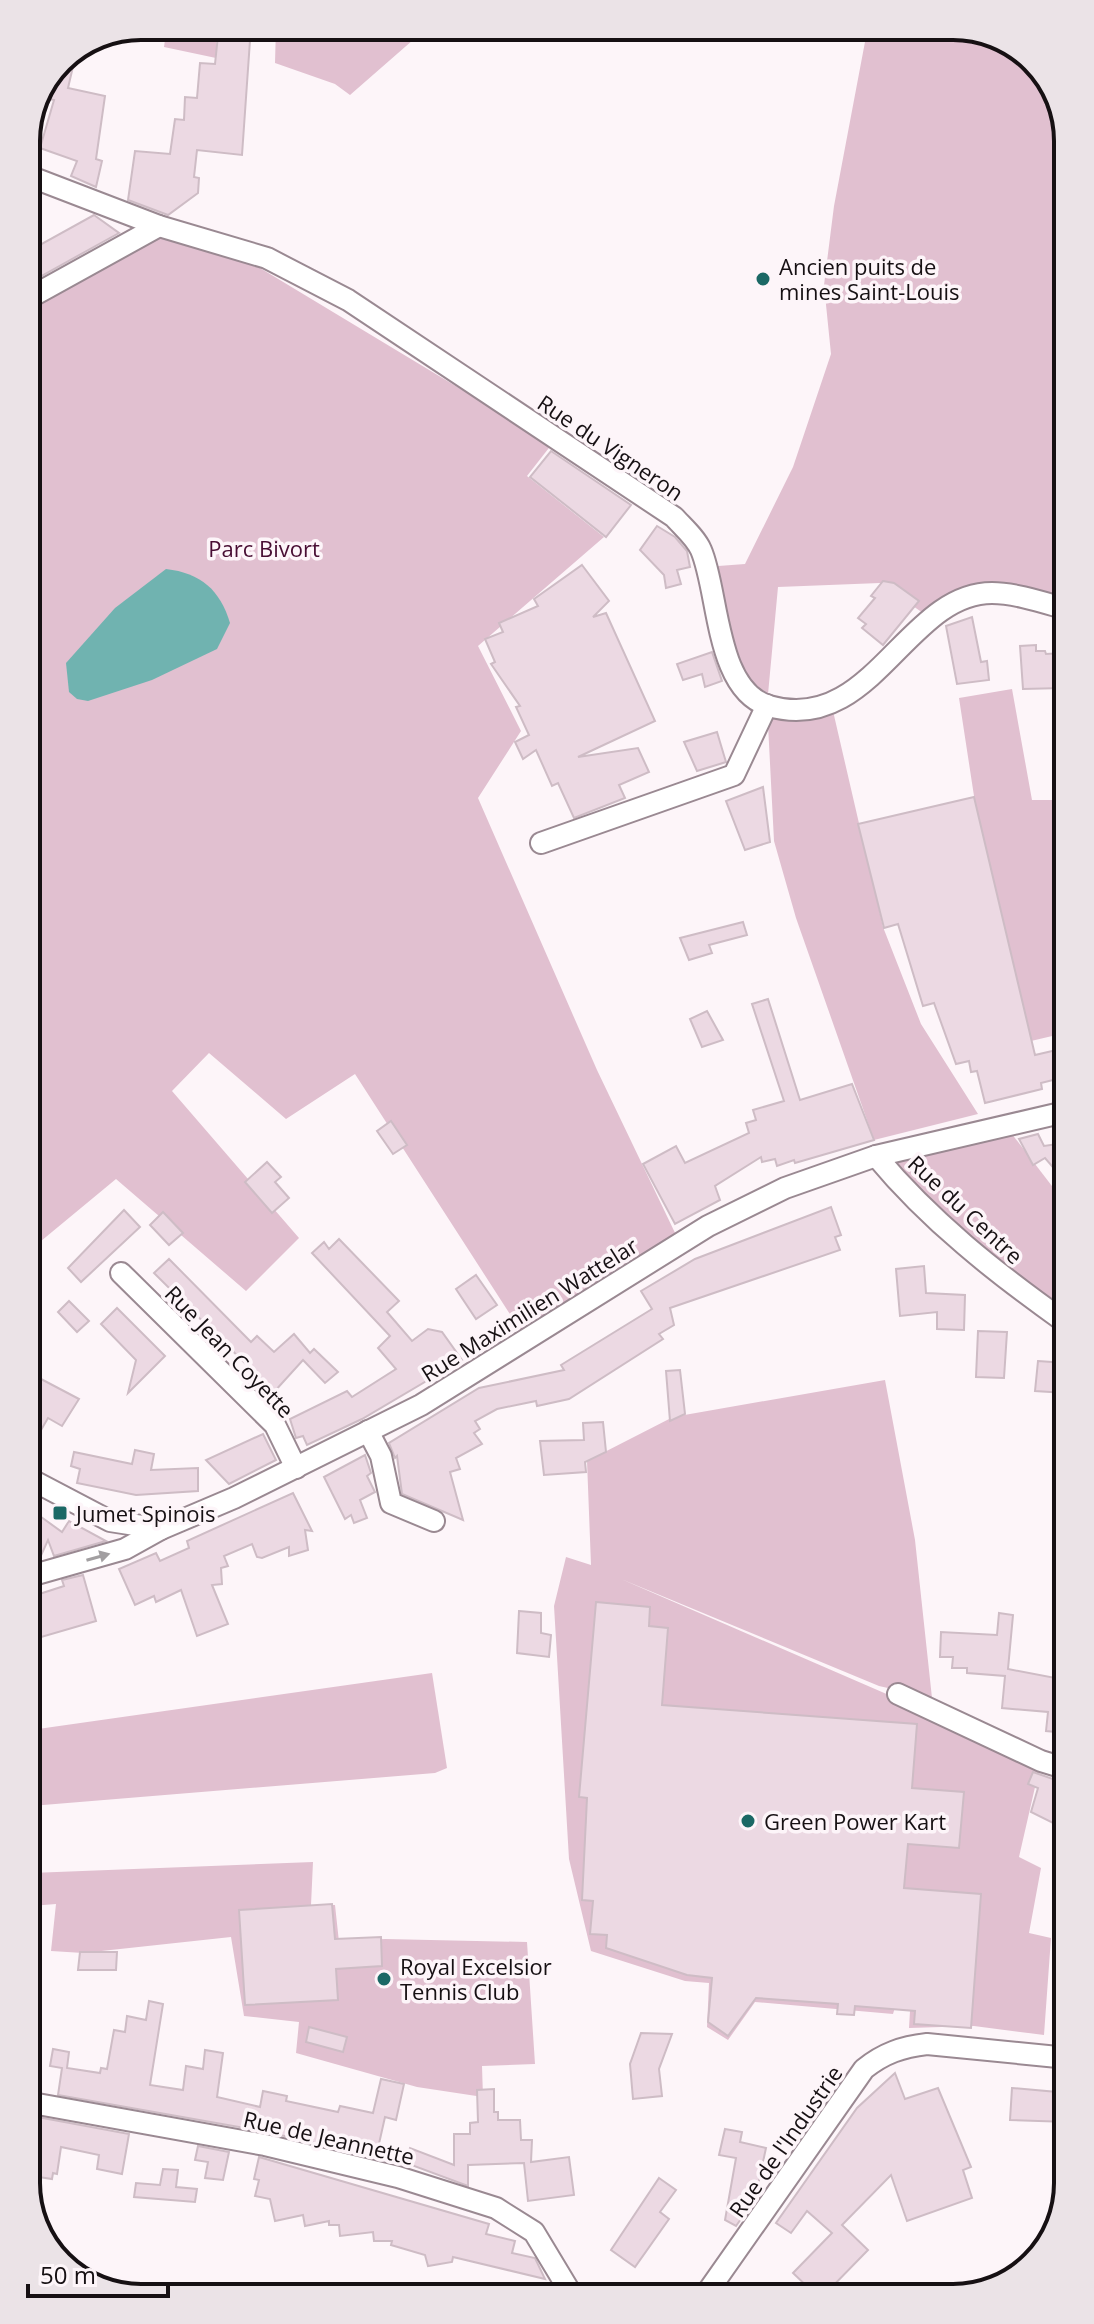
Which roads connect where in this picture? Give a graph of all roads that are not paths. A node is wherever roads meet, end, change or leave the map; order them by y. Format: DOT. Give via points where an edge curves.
graph roads {
  1 [pos="40,180"];
  2 [pos="159,226"];
  3 [pos="40,292"];
  4 [pos="1054,606"];
  5 [pos="767,705"];
  6 [pos="541,843"];
  7 [pos="1054,1114"];
  8 [pos="876,1156"];
  9 [pos="121,1273"];
  10 [pos="1054,1314"];
  11 [pos="368,1431"];
  12 [pos="296,1468"];
  13 [pos="40,1484"];
  14 [pos="434,1521"];
  15 [pos="161,1529"];
  16 [pos="40,1573"];
  17 [pos="898,1694"];
  18 [pos="1054,1765"];
  19 [pos="1054,2057"];
  20 [pos="40,2104"];
  21 [pos="565,2284"];
  22 [pos="713,2284"];
  1 -- 2 [label="street, Rue du Vigneron"];
  2 -- 3 [label="street"];
  2 -- 5 [label="street, Rue du Vigneron" via="267,258 348,300 674,517 701,549 725,654 748,693"];
  4 -- 5 [label="street" via="991,593 950,604 846,697 806,711"];
  5 -- 6 [label="street" via="734,775"];
  7 -- 8 [label="street, Rue Maximilien Wattelar"];
  8 -- 10 [label="street, Rue du Centre" via="991,1270"];
  8 -- 11 [label="street, Rue Maximilien Wattelar" via="785,1188 708,1226 421,1405"];
  9 -- 12 [label="street, Rue Jean Coyette" via="275,1425"];
  11 -- 12 [label="street, Rue Maximilien Wattelar"];
  11 -- 14 [label="street" via="381,1456 391,1503"];
  12 -- 15 [label="street, Rue Maximilien Wattelar"];
  13 -- 15 [label="street" via="110,1521"];
  16 -- 15 [label="street, Rue Maximilien Wattelar, one-way" via="125,1549"];
  17 -- 18 [label="street"];
  19 -- 22 [label="street, Rue de l'Industrie" via="927,2044 877,2058 864,2069"];
  20 -- 21 [label="street, Rue de Jeannette" via="265,2145 398,2177 496,2208 534,2232"];
}
